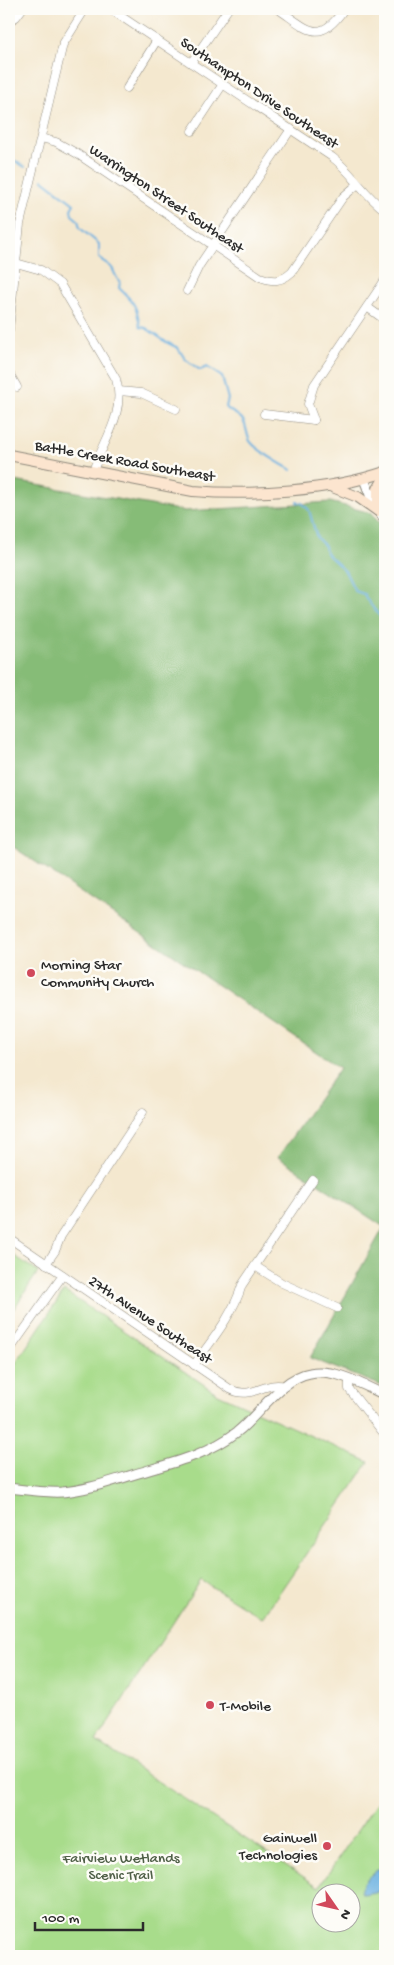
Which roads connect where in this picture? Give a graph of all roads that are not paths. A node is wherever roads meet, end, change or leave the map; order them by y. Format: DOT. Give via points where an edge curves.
graph roads {
  1 [pos="22,9"];
  2 [pos="85,9"];
  3 [pos="110,9"];
  4 [pos="228,9"];
  5 [pos="278,9"];
  6 [pos="344,9"];
  7 [pos="9,21"];
  8 [pos="157,40"];
  9 [pos="192,63"];
  10 [pos="223,84"];
  11 [pos="127,88"];
  12 [pos="291,129"];
  13 [pos="192,131"];
  14 [pos="41,138"];
  15 [pos="358,184"];
  16 [pos="385,210"];
  17 [pos="212,245"];
  18 [pos="16,263"];
  19 [pos="385,280"];
  20 [pos="188,291"];
  21 [pos="367,307"];
  22 [pos="385,320"];
  23 [pos="9,330"];
  24 [pos="9,374"];
  25 [pos="17,387"];
  26 [pos="119,391"];
  27 [pos="176,409"];
  28 [pos="264,414"];
  29 [pos="9,455"];
  30 [pos="93,471"];
  31 [pos="385,472"];
  32 [pos="385,477"];
  33 [pos="364,479"];
  34 [pos="329,486"];
  35 [pos="378,510"];
  36 [pos="385,520"];
  37 [pos="143,1112"];
  38 [pos="313,1180"];
  39 [pos="9,1238"];
  40 [pos="46,1264"];
  41 [pos="255,1266"];
  42 [pos="62,1275"];
  43 [pos="337,1308"];
  44 [pos="9,1351"];
  45 [pos="194,1365"];
  46 [pos="349,1380"];
  47 [pos="285,1386"];
  48 [pos="385,1395"];
  49 [pos="385,1435"];
  50 [pos="9,1488"];
  1 -- 7 [label="street" via="16,18"];
  2 -- 14 [label="street" via="63,44"];
  3 -- 8 [label="street, Southampton Drive Southeast"];
  4 -- 9 [label="street"];
  5 -- 6 [label="street" via="307,28 320,31 331,26"];
  8 -- 9 [label="street, Southampton Drive Southeast"];
  8 -- 11 [label="street"];
  9 -- 10 [label="street, Southampton Drive Southeast"];
  10 -- 12 [label="street, Southampton Drive Southeast"];
  10 -- 13 [label="street"];
  12 -- 15 [label="street, Southampton Drive Southeast" via="344,166"];
  12 -- 17 [label="street"];
  14 -- 17 [label="street, Warrington Street Southeast" via="71,149"];
  14 -- 18 [label="street" via="20,224"];
  15 -- 16 [label="street, Southampton Drive Southeast"];
  15 -- 17 [label="street, Warrington Street Southeast" via="343,196 292,272 282,280 269,281 260,277"];
  17 -- 20 [label="street" via="198,266"];
  18 -- 23 [label="street"];
  18 -- 26 [label="street" via="41,270 60,284 112,372"];
  19 -- 21 [label="street"];
  21 -- 22 [label="street"];
  21 -- 28 [label="street" via="314,384 308,404 314,420"];
  24 -- 25 [label="street"];
  26 -- 27 [label="street" via="141,393"];
  26 -- 30 [label="street" via="114,424"];
  29 -- 30 [label="main road, Battle Creek Road Southeast"];
  30 -- 34 [label="main road, Battle Creek Road Southeast" via="193,491 266,491"];
  31 -- 33 [label="main road, Battle Creek Road Southeast"];
  32 -- 35 [label="main road" via="378,490"];
  33 -- 34 [label="main road, Battle Creek Road Southeast"];
  33 -- 35 [label="street"];
  34 -- 35 [label="main road" via="358,497"];
  35 -- 36 [label="street"];
  37 -- 40 [label="street"];
  38 -- 41 [label="street"];
  39 -- 40 [label="street, 27th Avenue Southeast"];
  40 -- 42 [label="street, 27th Avenue Southeast"];
  41 -- 43 [label="street" via="282,1283"];
  41 -- 45 [label="street" via="227,1318"];
  42 -- 44 [label="street"];
  42 -- 45 [label="street, 27th Avenue Southeast"];
  45 -- 47 [label="street, 27th Avenue Southeast" via="237,1393 250,1393 279,1384"];
  46 -- 47 [label="street" via="316,1372 302,1375"];
  46 -- 48 [label="street"];
  46 -- 49 [label="street" via="349,1390"];
  47 -- 50 [label="street" via="224,1442 201,1453 83,1489 52,1492"];
}
